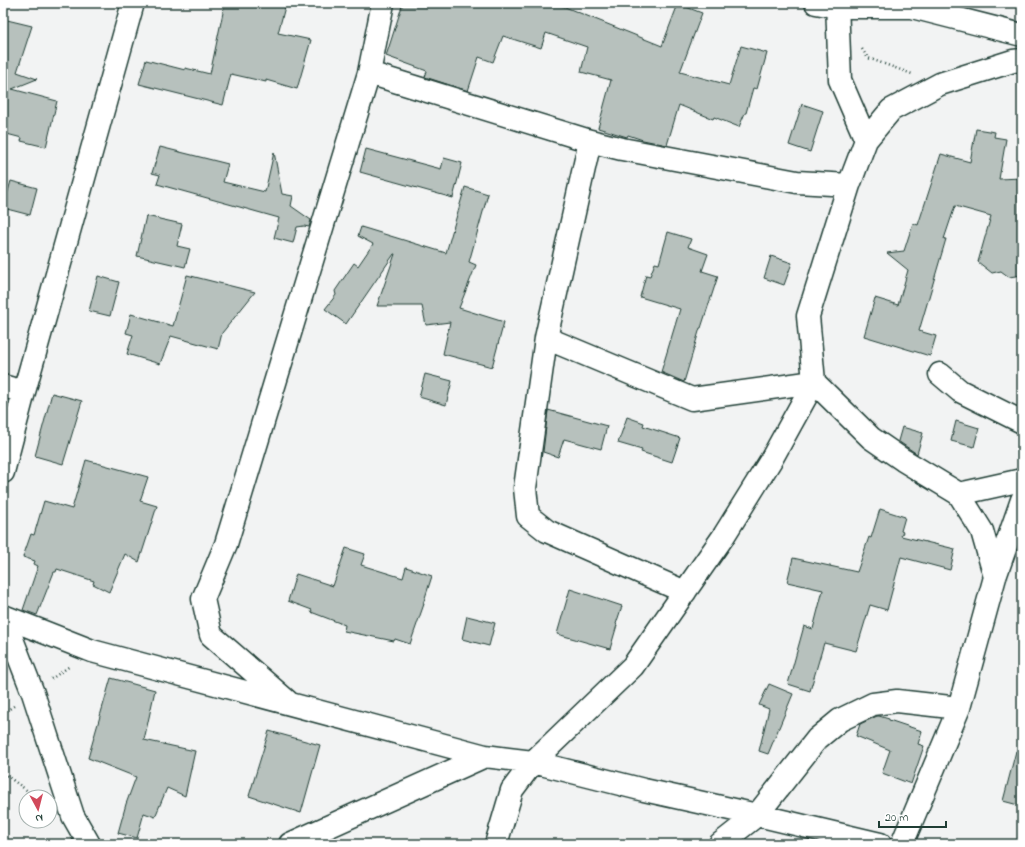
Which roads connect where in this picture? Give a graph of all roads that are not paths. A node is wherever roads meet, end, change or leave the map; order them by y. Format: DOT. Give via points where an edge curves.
graph roads {
  1 [pos="133,3"];
  2 [pos="383,3"];
  3 [pos="816,3"];
  4 [pos="838,5"];
  5 [pos="1022,35"];
  6 [pos="1022,60"];
  7 [pos="369,73"];
  8 [pos="866,140"];
  9 [pos="590,141"];
  10 [pos="850,185"];
  11 [pos="546,338"];
  12 [pos="940,374"];
  13 [pos="814,382"];
  14 [pos="3,386"];
  15 [pos="24,392"];
  16 [pos="1022,422"];
  17 [pos="3,472"];
  18 [pos="1022,480"];
  19 [pos="959,494"];
  20 [pos="1022,500"];
  21 [pos="995,577"];
  22 [pos="685,592"];
  23 [pos="3,616"];
  24 [pos="291,705"];
  25 [pos="959,708"];
  26 [pos="485,756"];
  27 [pos="533,762"];
  28 [pos="757,815"];
  29 [pos="89,844"];
  30 [pos="290,844"];
  31 [pos="496,844"];
  32 [pos="720,844"];
  33 [pos="880,844"];
  34 [pos="902,844"];
  1 -- 15 [label="street"];
  2 -- 7 [label="street"];
  3 -- 4 [label="street"];
  4 -- 5 [label="street" via="912,7"];
  4 -- 8 [label="street" via="840,80"];
  6 -- 8 [label="street" via="940,84 891,110"];
  7 -- 9 [label="street"];
  7 -- 24 [label="street" via="226,544 203,599 211,635"];
  8 -- 10 [label="street"];
  9 -- 10 [label="street" via="797,182"];
  9 -- 11 [label="street"];
  10 -- 13 [label="street" via="808,316"];
  11 -- 13 [label="street" via="692,399"];
  11 -- 22 [label="street" via="525,488 528,516 547,531"];
  12 -- 16 [label="street" via="960,391"];
  13 -- 19 [label="street" via="871,438"];
  13 -- 22 [label="street" via="771,460"];
  14 -- 15 [label="street"];
  15 -- 17 [label="street"];
  18 -- 19 [label="street"];
  19 -- 21 [label="street" via="982,530"];
  20 -- 21 [label="street"];
  21 -- 25 [label="street"];
  22 -- 27 [label="street" via="633,666"];
  23 -- 24 [label="street" via="92,652"];
  23 -- 29 [label="street" via="33,693 73,816"];
  24 -- 26 [label="street"];
  25 -- 28 [label="street" via="897,701 873,704 840,720 817,739"];
  25 -- 34 [label="street"];
  26 -- 27 [label="street"];
  26 -- 30 [label="street"];
  27 -- 28 [label="street"];
  27 -- 31 [label="street" via="512,790"];
  28 -- 32 [label="street"];
  28 -- 33 [label="street"];
}
